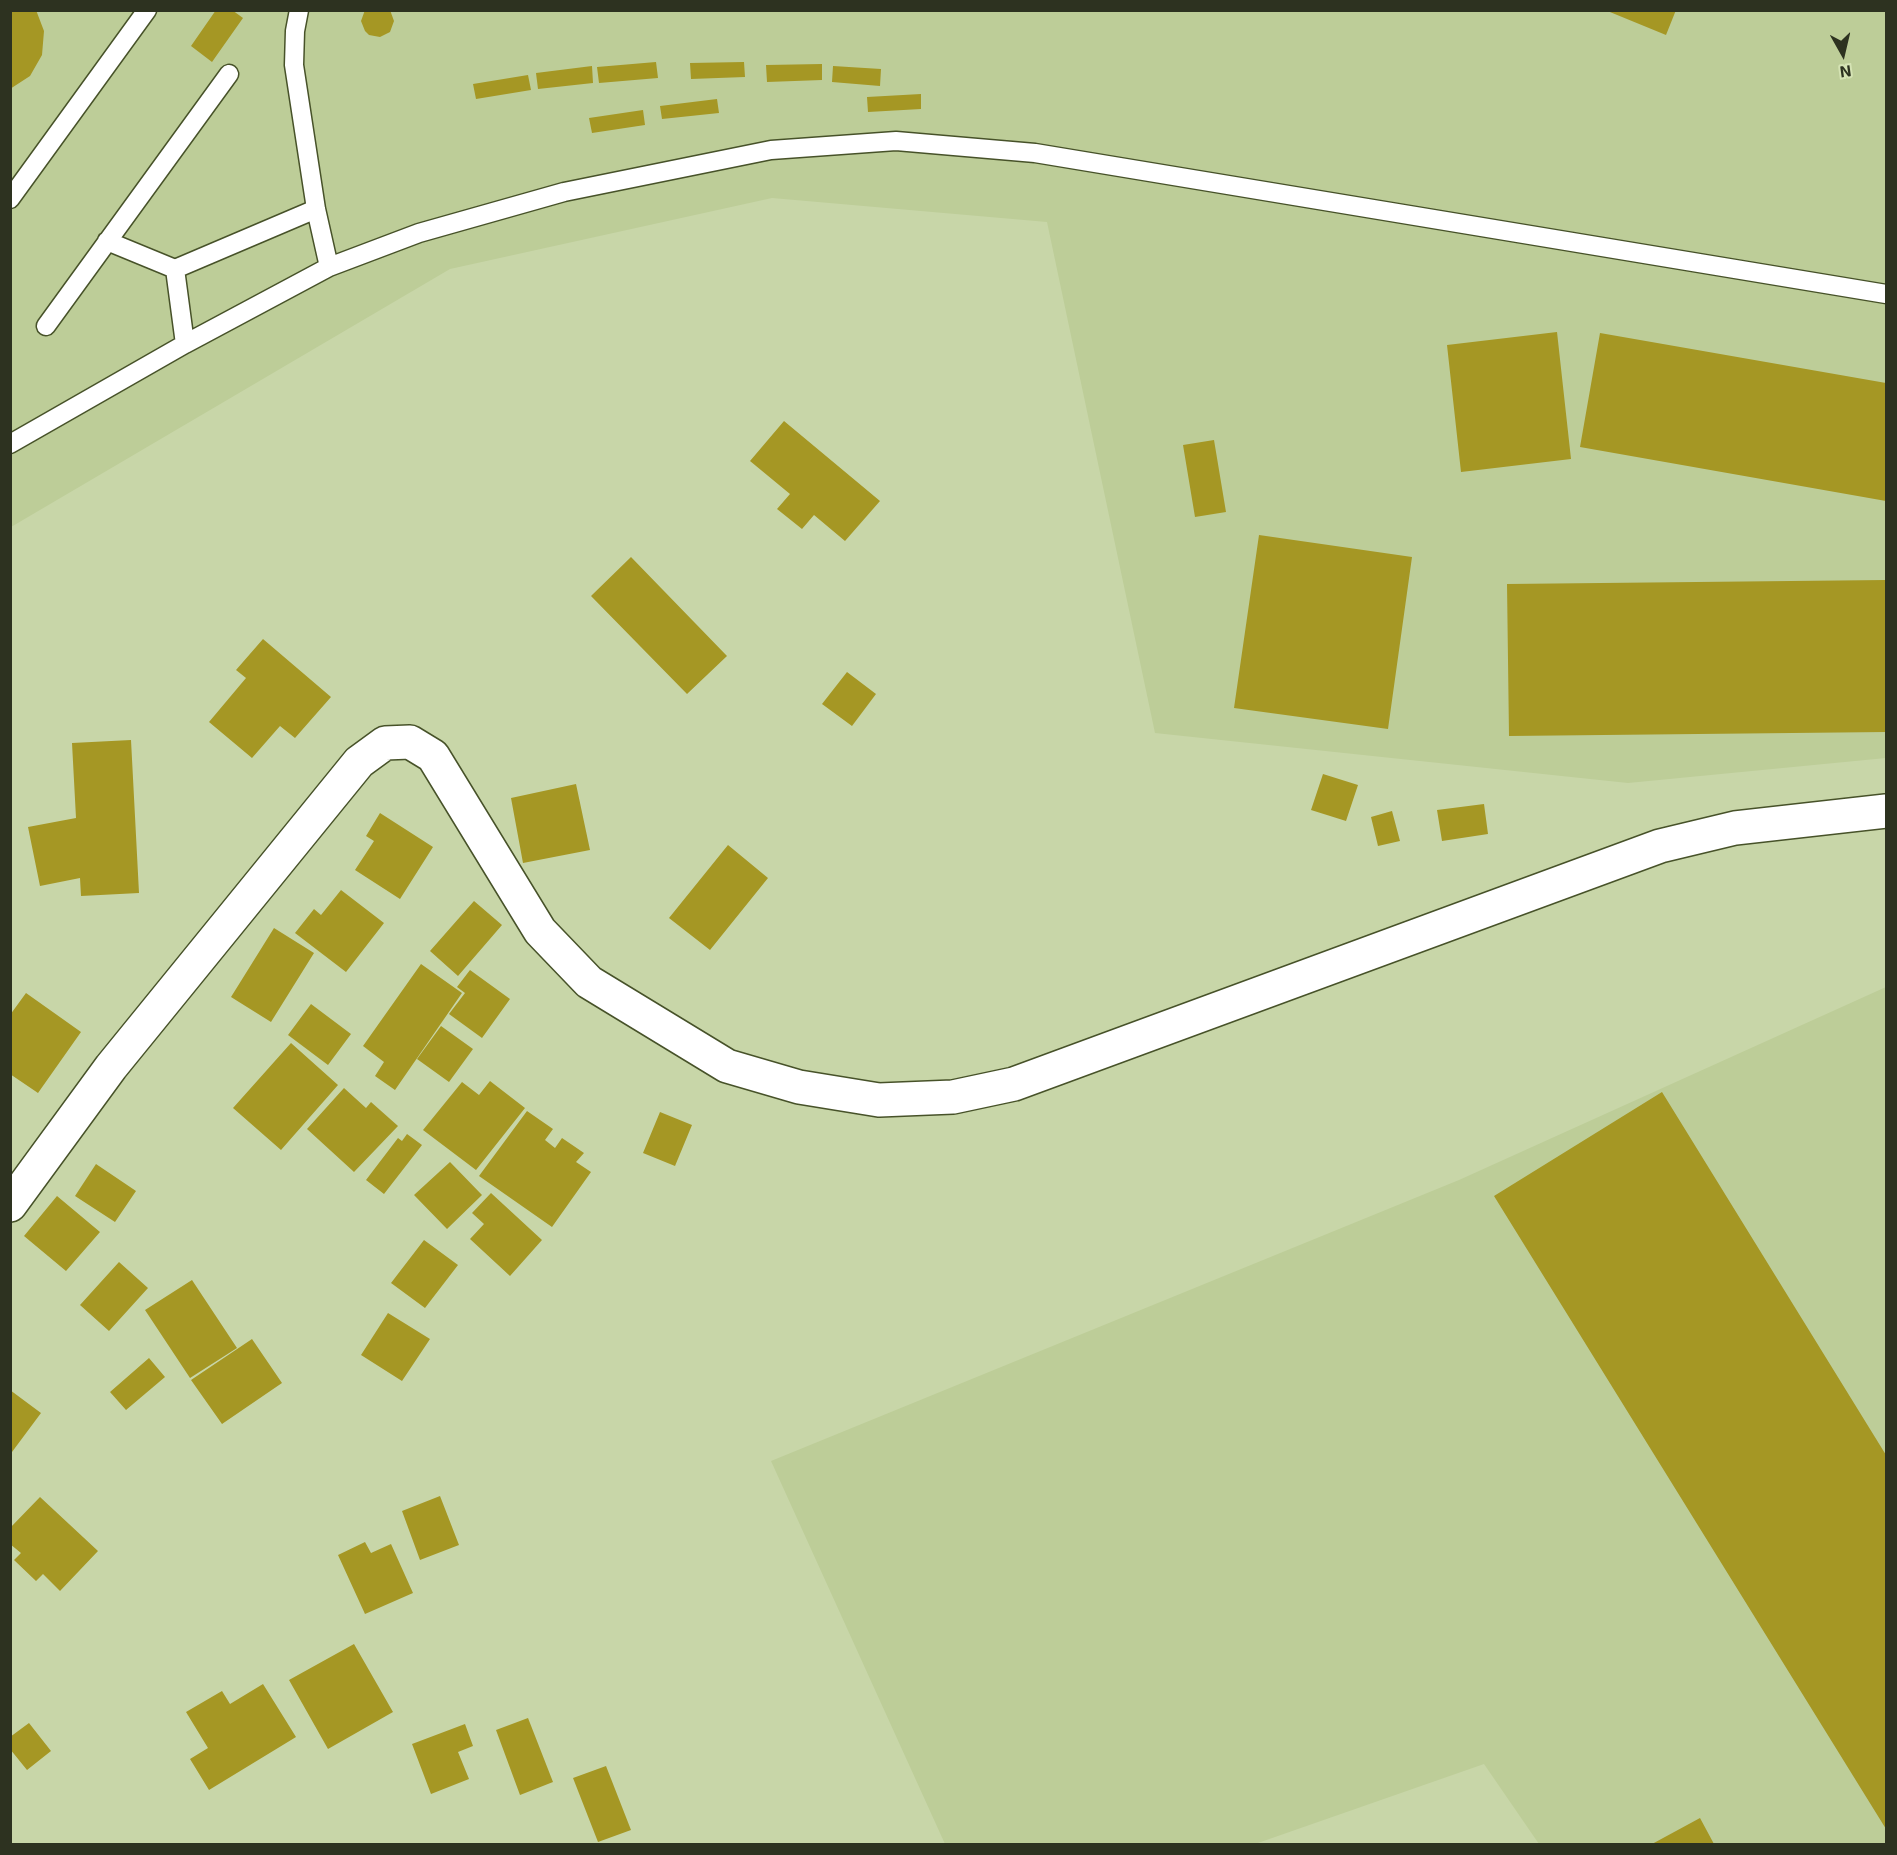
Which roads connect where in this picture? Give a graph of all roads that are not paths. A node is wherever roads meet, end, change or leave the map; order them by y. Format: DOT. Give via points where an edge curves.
graph roads {
  1 [pos="147,10"];
  2 [pos="299,10"];
  3 [pos="229,74"];
  4 [pos="10,199"];
  5 [pos="316,209"];
  6 [pos="107,241"];
  7 [pos="329,267"];
  8 [pos="175,269"];
  9 [pos="1887,294"];
  10 [pos="46,326"];
  11 [pos="185,344"];
  12 [pos="10,444"];
  13 [pos="1887,810"];
  14 [pos="10,1205"];
  1 -- 4 [label="lane"];
  2 -- 5 [label="lane" via="294,65"];
  3 -- 6 [label="lane"];
  5 -- 7 [label="lane"];
  5 -- 8 [label="lane"];
  6 -- 8 [label="lane"];
  6 -- 10 [label="lane"];
  7 -- 9 [label="lane" via="419,233 564,192 771,150 896,141 1035,153"];
  7 -- 11 [label="lane"];
  8 -- 11 [label="lane"];
  11 -- 12 [label="lane"];
  13 -- 14 [label="street" via="1735,828 1660,846 1014,1084 953,1096 879,1100 799,1087 726,1065 589,982 540,932 433,756 410,742 385,744 359,762 111,1067"];
}
